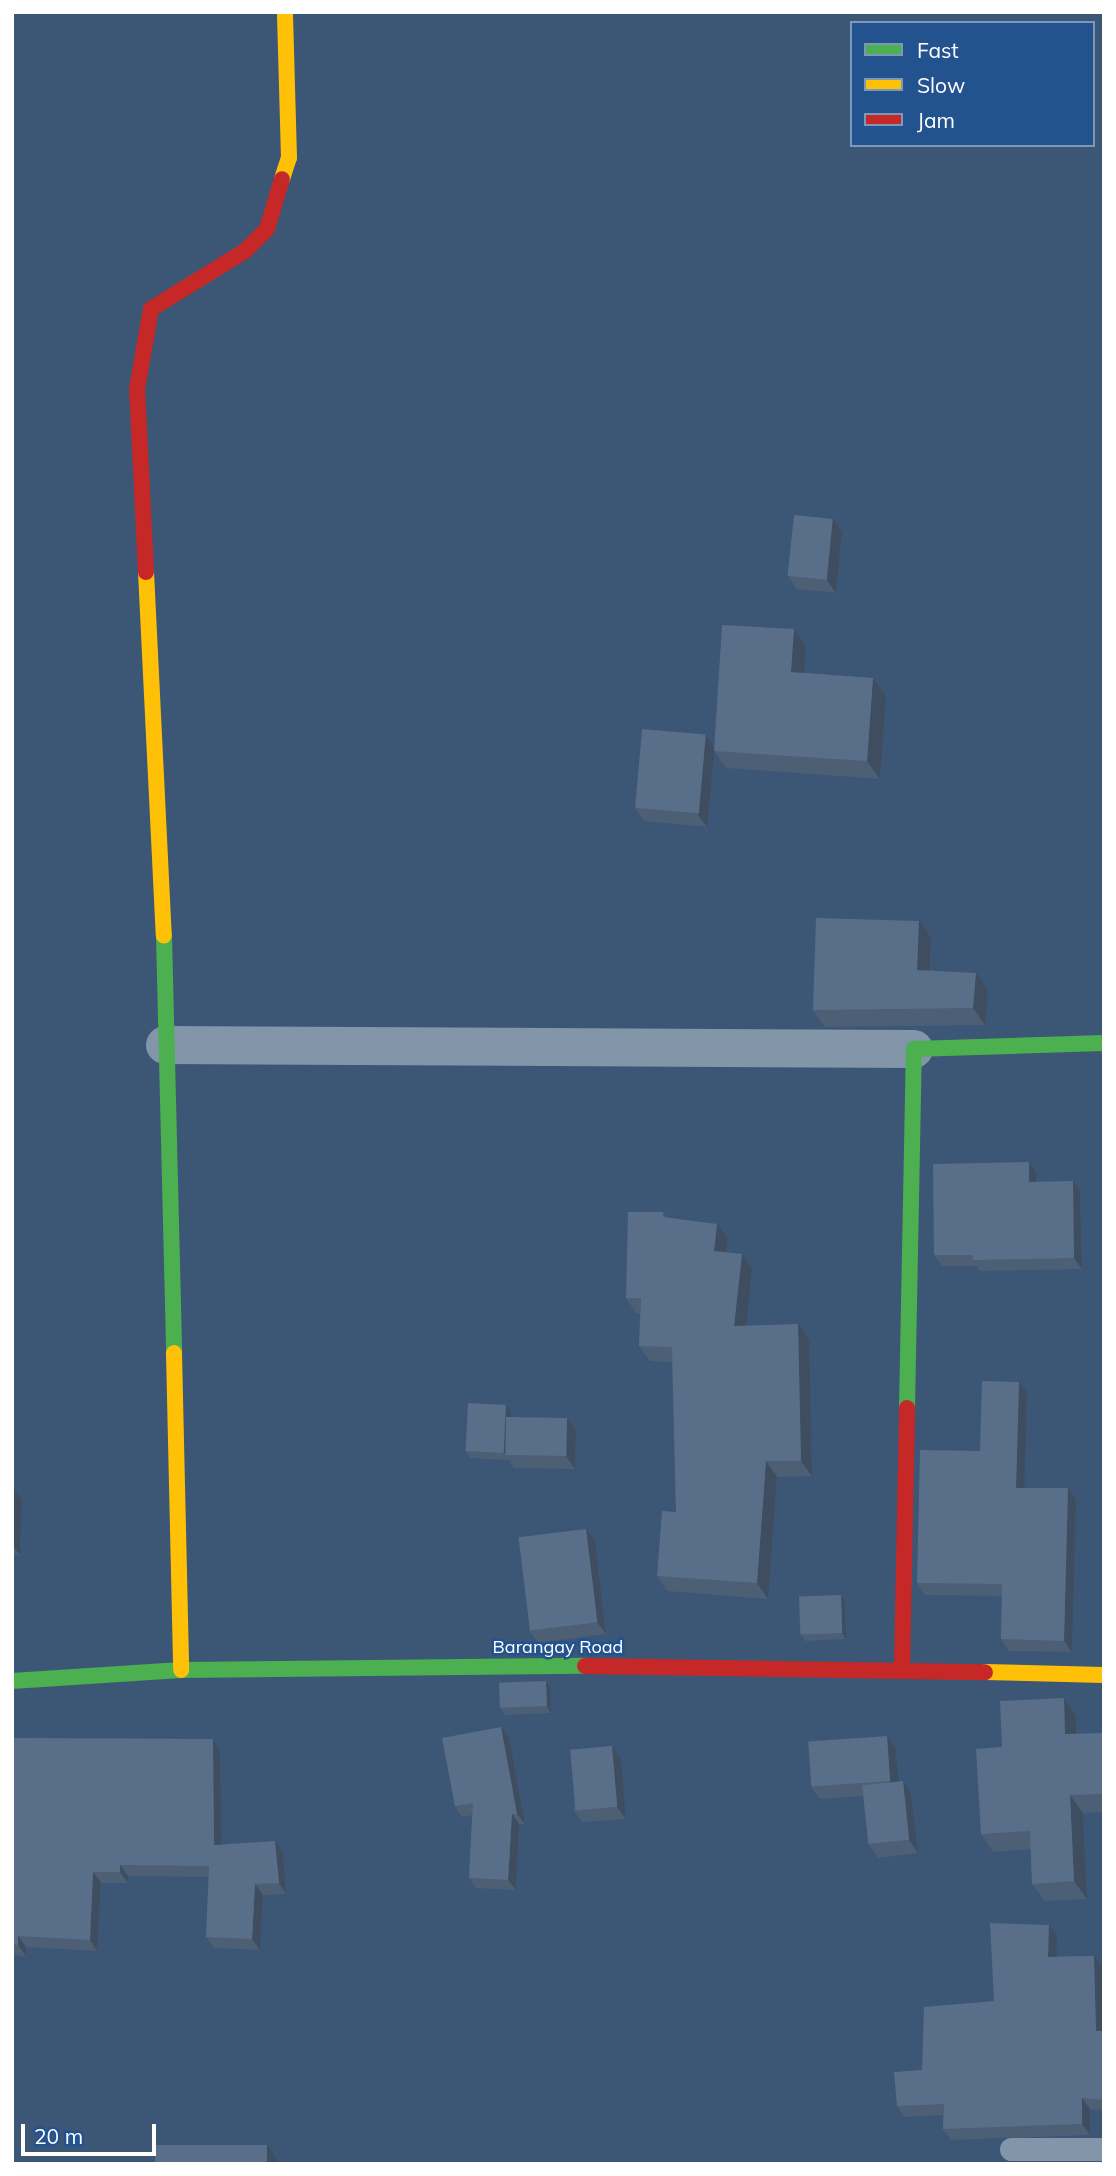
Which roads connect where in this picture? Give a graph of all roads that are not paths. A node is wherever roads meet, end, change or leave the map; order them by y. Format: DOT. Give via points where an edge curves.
graph roads {
  1 [pos="285,12"];
  2 [pos="1104,1043"];
  3 [pos="165,1045"];
  4 [pos="914,1049"];
  5 [pos="181,1670"];
  6 [pos="902,1670"];
  7 [pos="1104,1675"];
  8 [pos="12,1681"];
  9 [pos="1011,2149"];
  10 [pos="1104,2149"];
  1 -- 3 [label="street" via="289,158 267,229 244,251 151,309 138,388"];
  2 -- 4 [label="street"];
  3 -- 4 [label="street"];
  3 -- 5 [label="street"];
  4 -- 6 [label="street"];
  5 -- 6 [label="street, Barangay Road" via="738,1665"];
  5 -- 8 [label="street, Barangay Road"];
  6 -- 7 [label="street, Barangay Road"];
  9 -- 10 [label="lane"];
}
